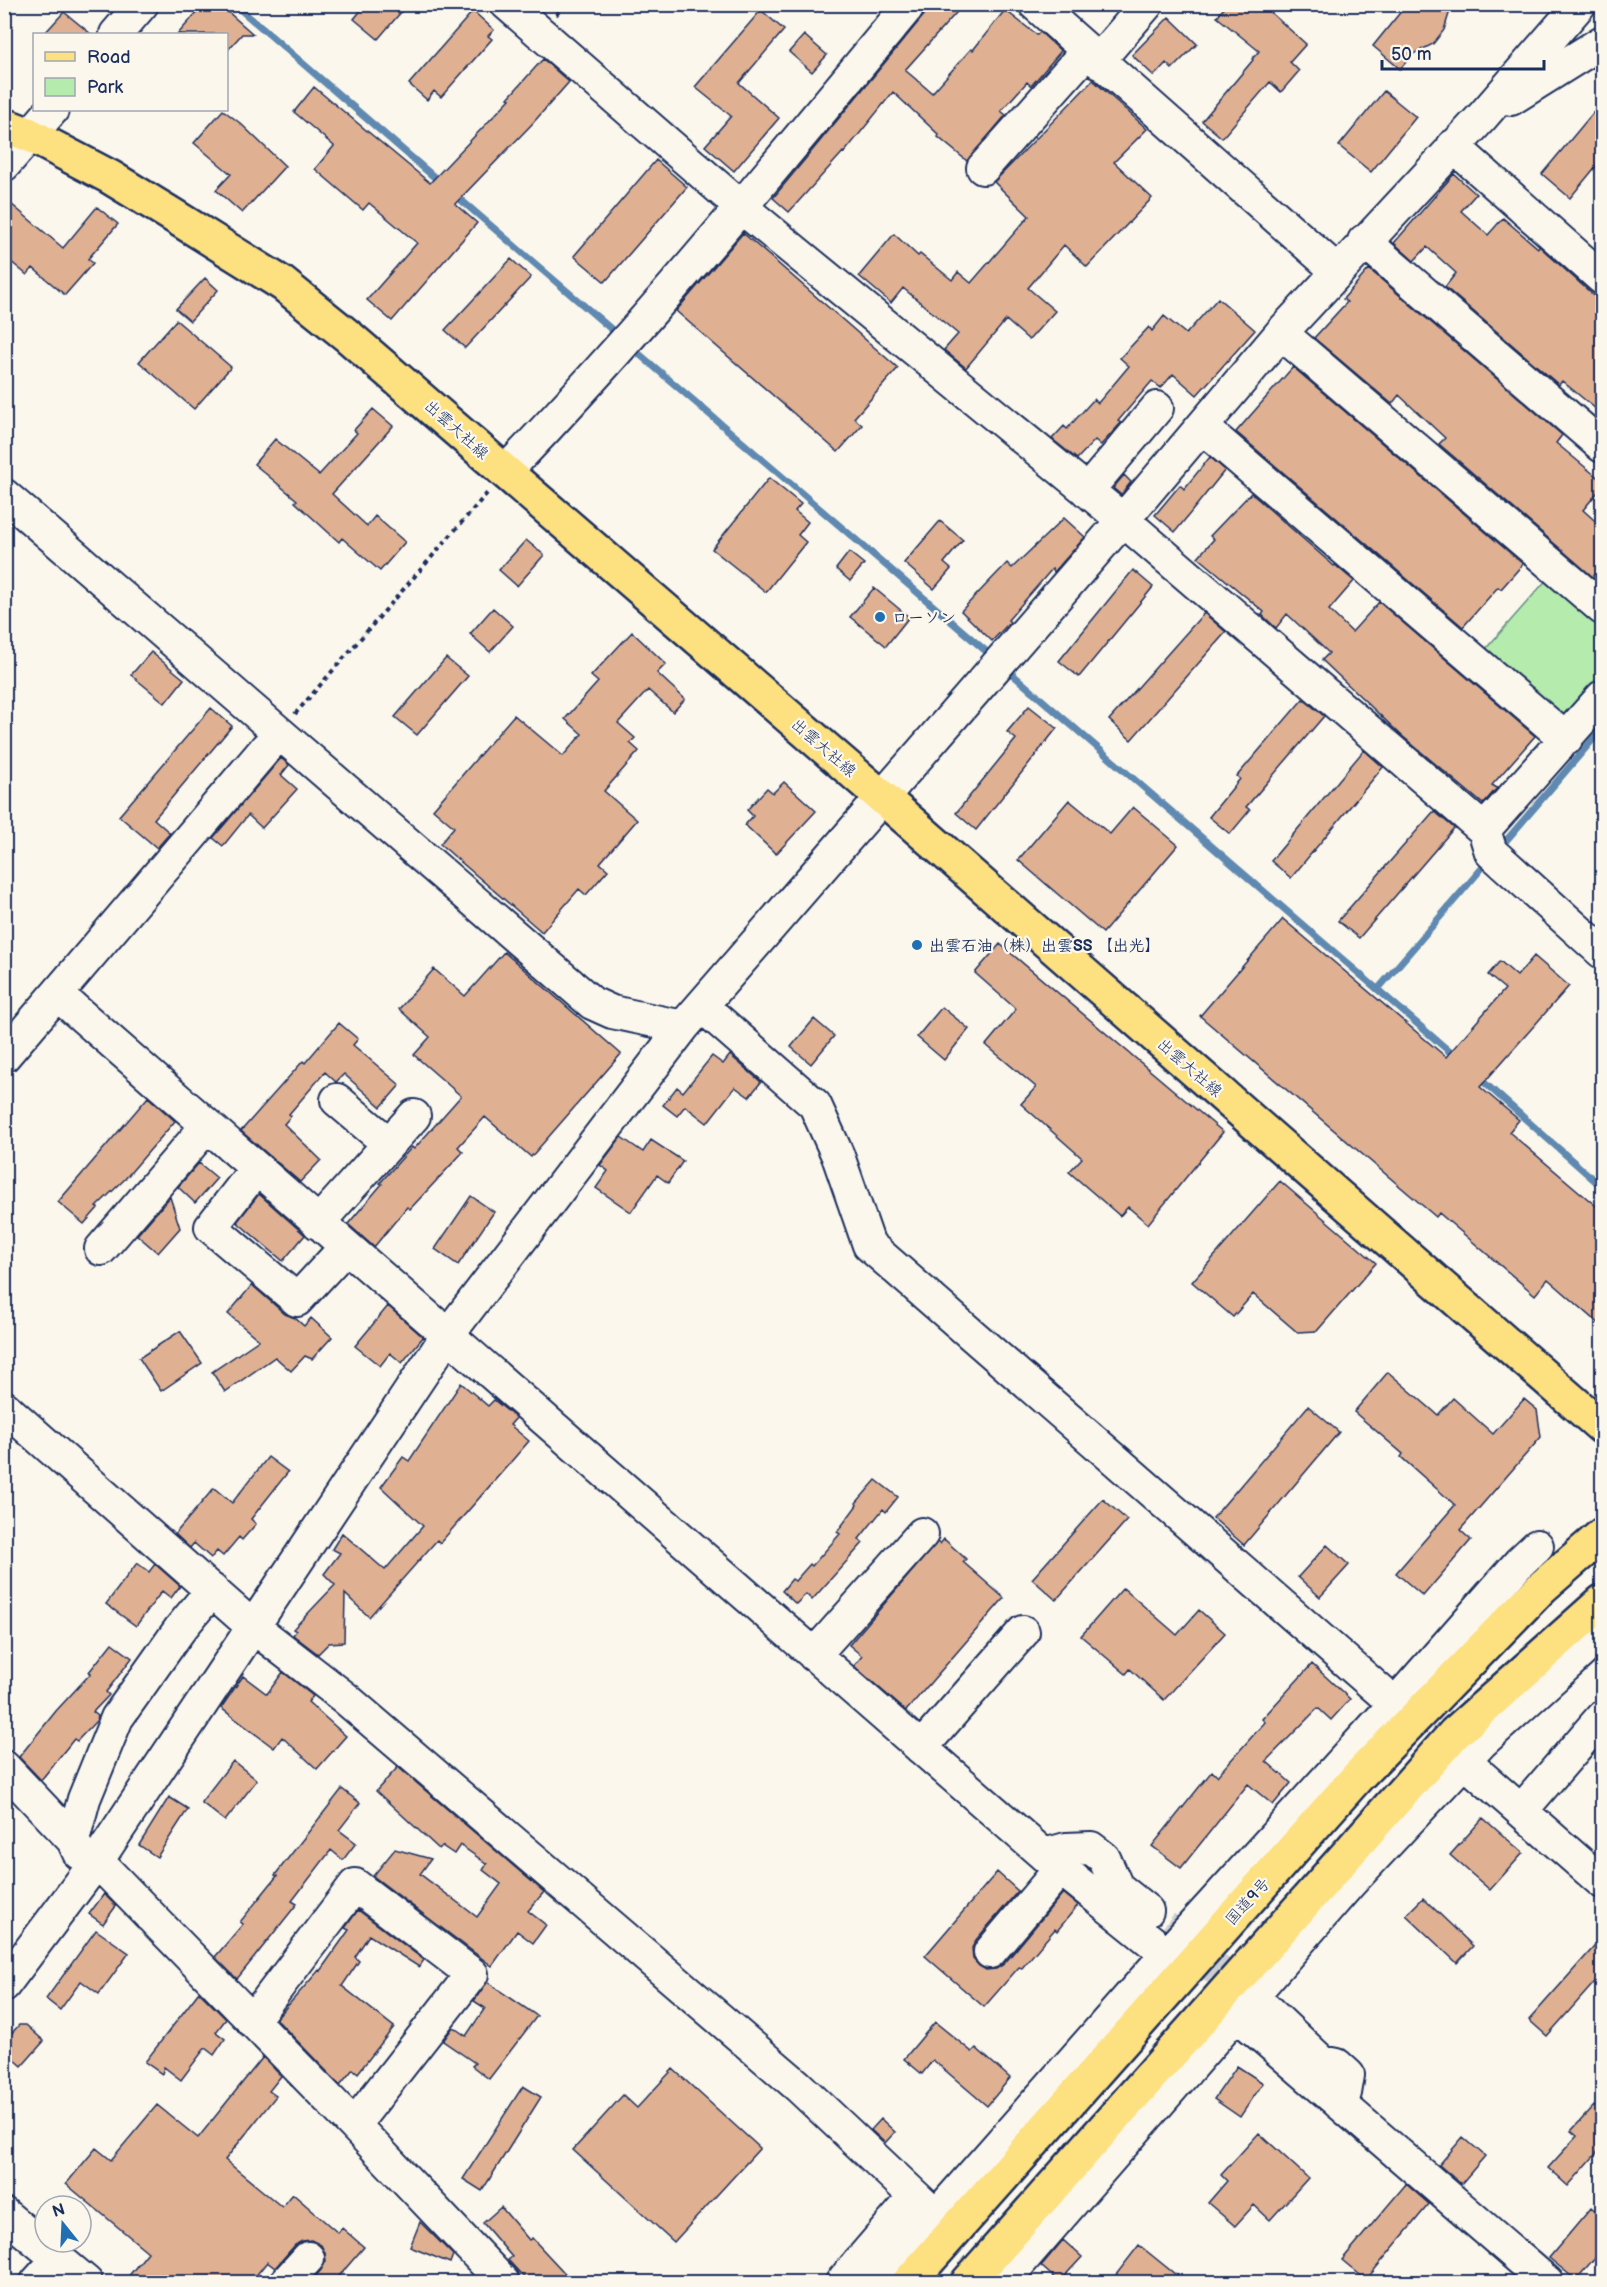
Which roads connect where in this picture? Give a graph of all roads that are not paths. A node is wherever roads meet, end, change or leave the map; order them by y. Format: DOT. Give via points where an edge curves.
graph roads {
  1 [pos="142,4"];
  2 [pos="507,4"];
  3 [pos="910,4"];
  4 [pos="1035,4"];
  5 [pos="1147,4"];
  6 [pos="1570,8"];
  7 [pos="117,33"];
  8 [pos="1602,42"];
  9 [pos="1093,56"];
  10 [pos="50,111"];
  11 [pos="1482,117"];
  12 [pos="17,130"];
  13 [pos="1453,146"];
  14 [pos="4,165"];
  15 [pos="983,168"];
  16 [pos="741,207"];
  17 [pos="1364,241"];
  18 [pos="1337,271"];
  19 [pos="1602,278"];
  20 [pos="1281,333"];
  21 [pos="1157,408"];
  22 [pos="1202,427"];
  23 [pos="1602,446"];
  24 [pos="505,472"];
  25 [pos="1087,491"];
  26 [pos="4,495"];
  27 [pos="1123,520"];
  28 [pos="1602,608"];
  29 [pos="1602,697"];
  30 [pos="279,733"];
  31 [pos="1566,739"];
  32 [pos="883,798"];
  33 [pos="1484,830"];
  34 [pos="1602,952"];
  35 [pos="58,995"];
  36 [pos="693,1017"];
  37 [pos="4,1056"];
  38 [pos="337,1100"];
  39 [pos="414,1116"];
  40 [pos="207,1126"];
  41 [pos="389,1144"];
  42 [pos="256,1169"];
  43 [pos="318,1223"];
  44 [pos="346,1247"];
  45 [pos="101,1249"];
  46 [pos="447,1336"];
  47 [pos="4,1407"];
  48 [pos="1602,1426"];
  49 [pos="922,1534"];
  50 [pos="1602,1535"];
  51 [pos="1537,1546"];
  52 [pos="212,1590"];
  53 [pos="1602,1602"];
  54 [pos="252,1626"];
  55 [pos="1023,1632"];
  56 [pos="1602,1633"];
  57 [pos="1489,1642"];
  58 [pos="1442,1651"];
  59 [pos="814,1654"];
  60 [pos="1395,1704"];
  61 [pos="1602,1717"];
  62 [pos="921,1748"];
  63 [pos="1464,1761"];
  64 [pos="4,1767"];
  65 [pos="1521,1811"];
  66 [pos="73,1840"];
  67 [pos="1354,1847"];
  68 [pos="97,1861"];
  69 [pos="1053,1862"];
  70 [pos="1602,1882"];
  71 [pos="1350,1883"];
  72 [pos="1160,1952"];
  73 [pos="990,1953"];
  74 [pos="4,1985"];
  75 [pos="1250,2010"];
  76 [pos="1149,2012"];
  77 [pos="252,2021"];
  78 [pos="354,2125"];
  79 [pos="1105,2126"];
  80 [pos="1105,2163"];
  81 [pos="925,2207"];
  82 [pos="4,2214"];
  83 [pos="308,2258"];
  84 [pos="58,2259"];
  85 [pos="1007,2281"];
  86 [pos="37,2283"];
  87 [pos="86,2283"];
  88 [pos="286,2283"];
  89 [pos="503,2283"];
  90 [pos="842,2283"];
  91 [pos="878,2283"];
  92 [pos="909,2283"];
  93 [pos="968,2283"];
  94 [pos="1547,2283"];
  1 -- 7 [label="street"];
  2 -- 16 [label="street"];
  3 -- 16 [label="street"];
  4 -- 9 [label="street"];
  5 -- 9 [label="street"];
  6 -- 11 [label="street"];
  8 -- 11 [label="street"];
  9 -- 15 [label="street"];
  9 -- 18 [label="street"];
  10 -- 12 [label="street"];
  11 -- 13 [label="street"];
  12 -- 14 [label="street"];
  12 -- 24 [label="main road, 出雲大社線" via="110,177 283,284"];
  13 -- 17 [label="street"];
  13 -- 19 [label="street"];
  16 -- 24 [label="street" via="583,391"];
  16 -- 25 [label="street"];
  17 -- 18 [label="street"];
  17 -- 23 [label="street"];
  18 -- 20 [label="street"];
  20 -- 22 [label="street"];
  20 -- 28 [label="street"];
  21 -- 25 [label="street"];
  22 -- 27 [label="street"];
  22 -- 31 [label="street"];
  24 -- 32 [label="main road, 出雲大社線"];
  25 -- 27 [label="street"];
  26 -- 30 [label="street"];
  27 -- 32 [label="street"];
  27 -- 33 [label="street"];
  29 -- 31 [label="street"];
  30 -- 35 [label="street"];
  30 -- 36 [label="street" via="592,1003 612,1012"];
  31 -- 33 [label="street"];
  32 -- 36 [label="street"];
  32 -- 48 [label="main road, 出雲大社線"];
  33 -- 34 [label="street" via="1491,852"];
  35 -- 37 [label="street"];
  35 -- 40 [label="street"];
  36 -- 46 [label="street"];
  36 -- 60 [label="street" via="815,1105 838,1156 869,1245"];
  38 -- 41 [label="street"];
  39 -- 41 [label="street"];
  40 -- 42 [label="street"];
  40 -- 45 [label="street"];
  41 -- 43 [label="street"];
  42 -- 43 [label="street"];
  42 -- 44 [label="street" via="211,1227 297,1300"];
  43 -- 44 [label="street"];
  44 -- 46 [label="street"];
  46 -- 54 [label="street"];
  46 -- 59 [label="street"];
  47 -- 52 [label="street"];
  49 -- 59 [label="street"];
  50 -- 57 [label="main road, 国道9号" via="1542,1587"];
  51 -- 58 [label="street"];
  52 -- 54 [label="street"];
  52 -- 66 [label="street" via="117,1718 84,1799"];
  53 -- 67 [label="main road" via="1455,1733"];
  54 -- 68 [label="street"];
  54 -- 81 [label="street" via="345,1698 798,2086"];
  55 -- 62 [label="street"];
  56 -- 63 [label="street"];
  57 -- 58 [label="street"];
  57 -- 76 [label="main road, 国道9号" via="1359,1775"];
  58 -- 60 [label="street"];
  59 -- 62 [label="street"];
  60 -- 72 [label="street"];
  61 -- 65 [label="street"];
  62 -- 69 [label="street"];
  63 -- 65 [label="street"];
  63 -- 71 [label="street"];
  64 -- 66 [label="street"];
  65 -- 70 [label="street"];
  66 -- 68 [label="street" via="79,1853"];
  67 -- 71 [label="street"];
  67 -- 79 [label="main road"];
  68 -- 74 [label="street"];
  68 -- 77 [label="street"];
  69 -- 72 [label="street" via="1066,1849 1091,1848 1104,1858 1117,1887"];
  69 -- 73 [label="street"];
  71 -- 75 [label="street"];
  72 -- 76 [label="street"];
  72 -- 81 [label="street"];
  75 -- 80 [label="street"];
  75 -- 94 [label="street" via="1338,2102"];
  76 -- 92 [label="main road, 国道9号"];
  77 -- 78 [label="street"];
  77 -- 78 [label="street" via="355,1885 472,1974"];
  78 -- 89 [label="street"];
  79 -- 80 [label="street"];
  79 -- 93 [label="main road"];
  80 -- 85 [label="street"];
  81 -- 90 [label="street"];
  81 -- 91 [label="street"];
  82 -- 84 [label="street"];
  83 -- 88 [label="street"];
  84 -- 86 [label="street"];
  84 -- 87 [label="street"];
}
